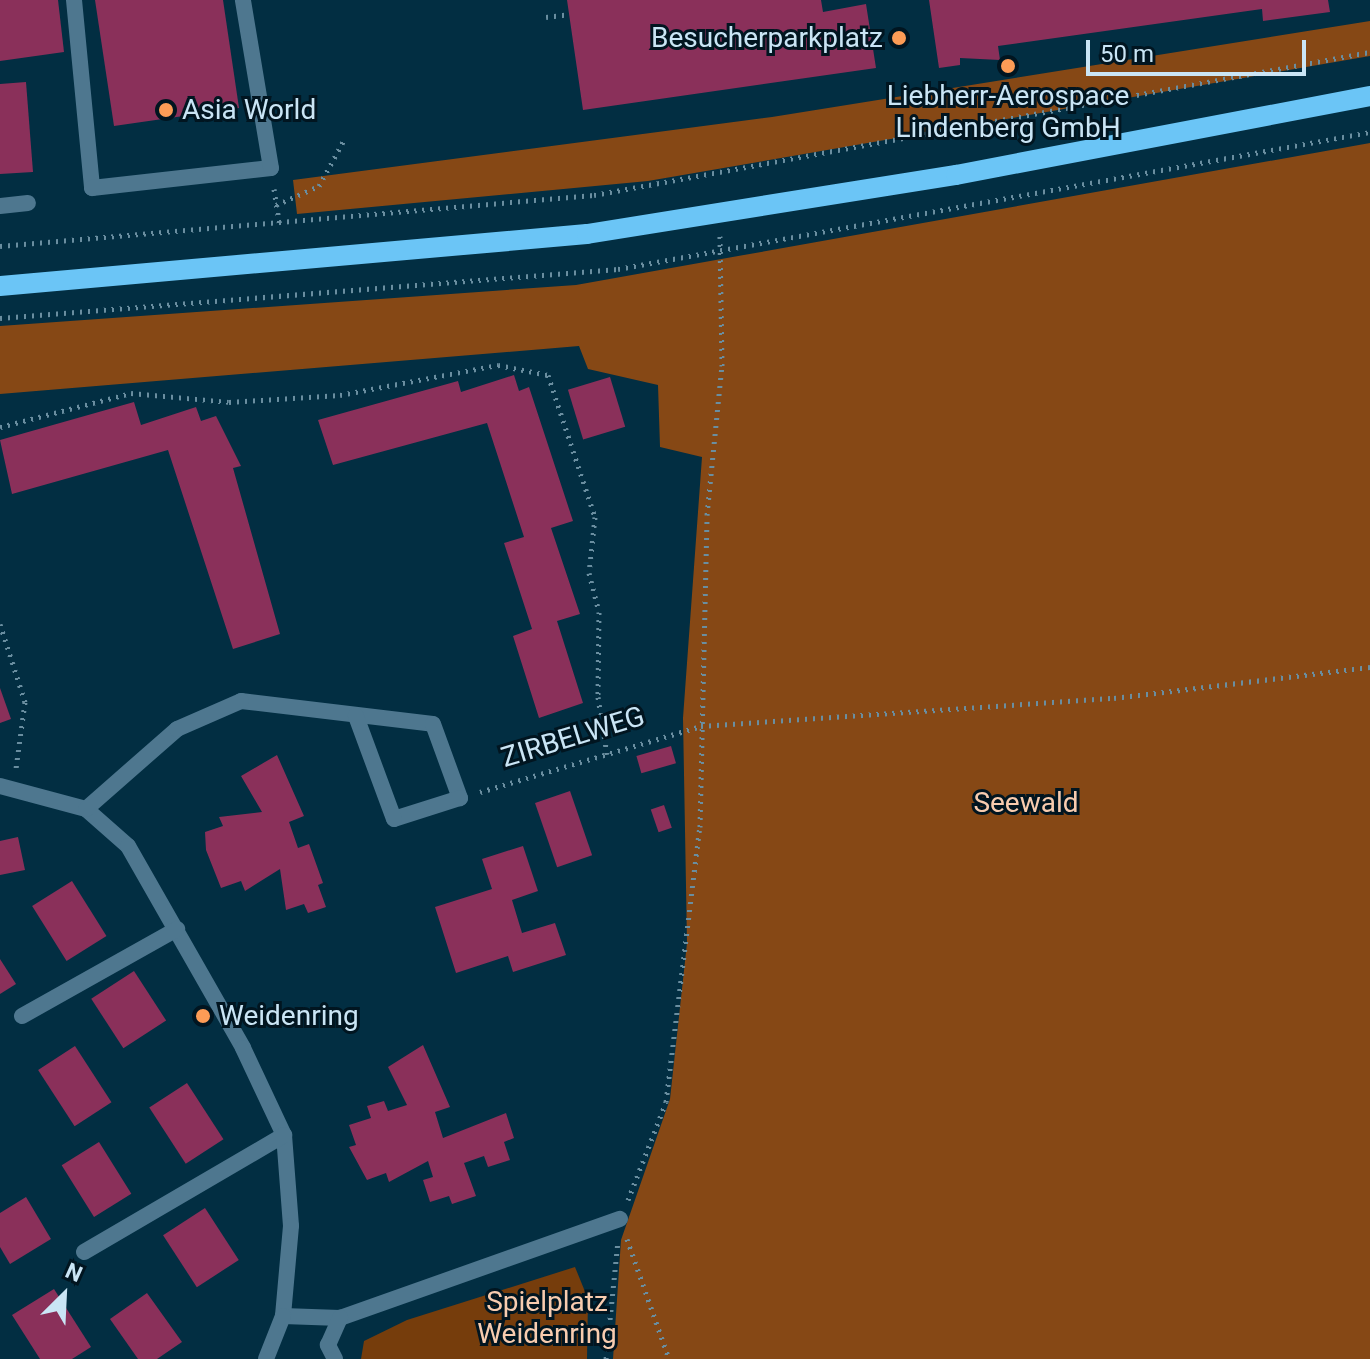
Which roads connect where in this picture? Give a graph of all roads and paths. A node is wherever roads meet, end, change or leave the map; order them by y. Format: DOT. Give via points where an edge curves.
graph roads {
  1 [pos="74,0"];
  2 [pos="243,0"];
  3 [pos="569,14"];
  4 [pos="546,17"];
  5 [pos="1370,52"];
  6 [pos="1370,96"];
  7 [pos="344,140"];
  8 [pos="271,168"];
  9 [pos="28,203"];
  10 [pos="276,205"];
  11 [pos="0,206"];
  12 [pos="280,226"];
  13 [pos="0,246"];
  14 [pos="722,252"];
  15 [pos="0,286"];
  16 [pos="0,427"];
  17 [pos="0,624"];
  18 [pos="1370,667"];
  19 [pos="356,716"];
  20 [pos="701,726"];
  21 [pos="607,754"];
  22 [pos="7,786"];
  23 [pos="460,798"];
  24 [pos="86,809"];
  25 [pos="177,929"];
  26 [pos="22,1016"];
  27 [pos="284,1135"];
  28 [pos="620,1219"];
  29 [pos="84,1252"];
  30 [pos="283,1316"];
  31 [pos="340,1318"];
  32 [pos="266,1359"];
  33 [pos="335,1359"];
  34 [pos="606,1359"];
  35 [pos="669,1359"];
  1 -- 8 [label="street" via="92,188"];
  2 -- 8 [label="street"];
  3 -- 4 [label="path"];
  5 -- 12 [label="path" via="594,195"];
  6 -- 15 [label="main road" via="775,207 254,269"];
  7 -- 10 [label="path" via="319,186"];
  8 -- 10 [label="path"];
  9 -- 11 [label="street"];
  10 -- 12 [label="path"];
  12 -- 13 [label="path"];
  14 -- 20 [label="path"];
  16 -- 21 [label="path" via="131,393 229,402 340,395 498,365 548,375 595,517 589,573 599,612 598,697"];
  17 -- 22 [label="path" via="25,702"];
  18 -- 20 [label="path, ZIRBELWEG" via="1114,698"];
  19 -- 23 [label="street" via="433,724"];
  19 -- 23 [label="street" via="394,819"];
  19 -- 24 [label="street" via="241,701 177,729"];
  20 -- 21 [label="path, ZIRBELWEG"];
  20 -- 28 [label="path" via="700,827 666,1102"];
  21 -- 23 [label="path, ZIRBELWEG"];
  22 -- 24 [label="street"];
  24 -- 25 [label="street" via="128,846"];
  25 -- 26 [label="street"];
  25 -- 27 [label="street"];
  27 -- 29 [label="street"];
  27 -- 30 [label="street" via="292,1169"];
  28 -- 31 [label="street"];
  28 -- 34 [label="path"];
  28 -- 35 [label="path"];
  30 -- 31 [label="street"];
  30 -- 32 [label="street"];
  31 -- 33 [label="street" via="328,1345"];
}
